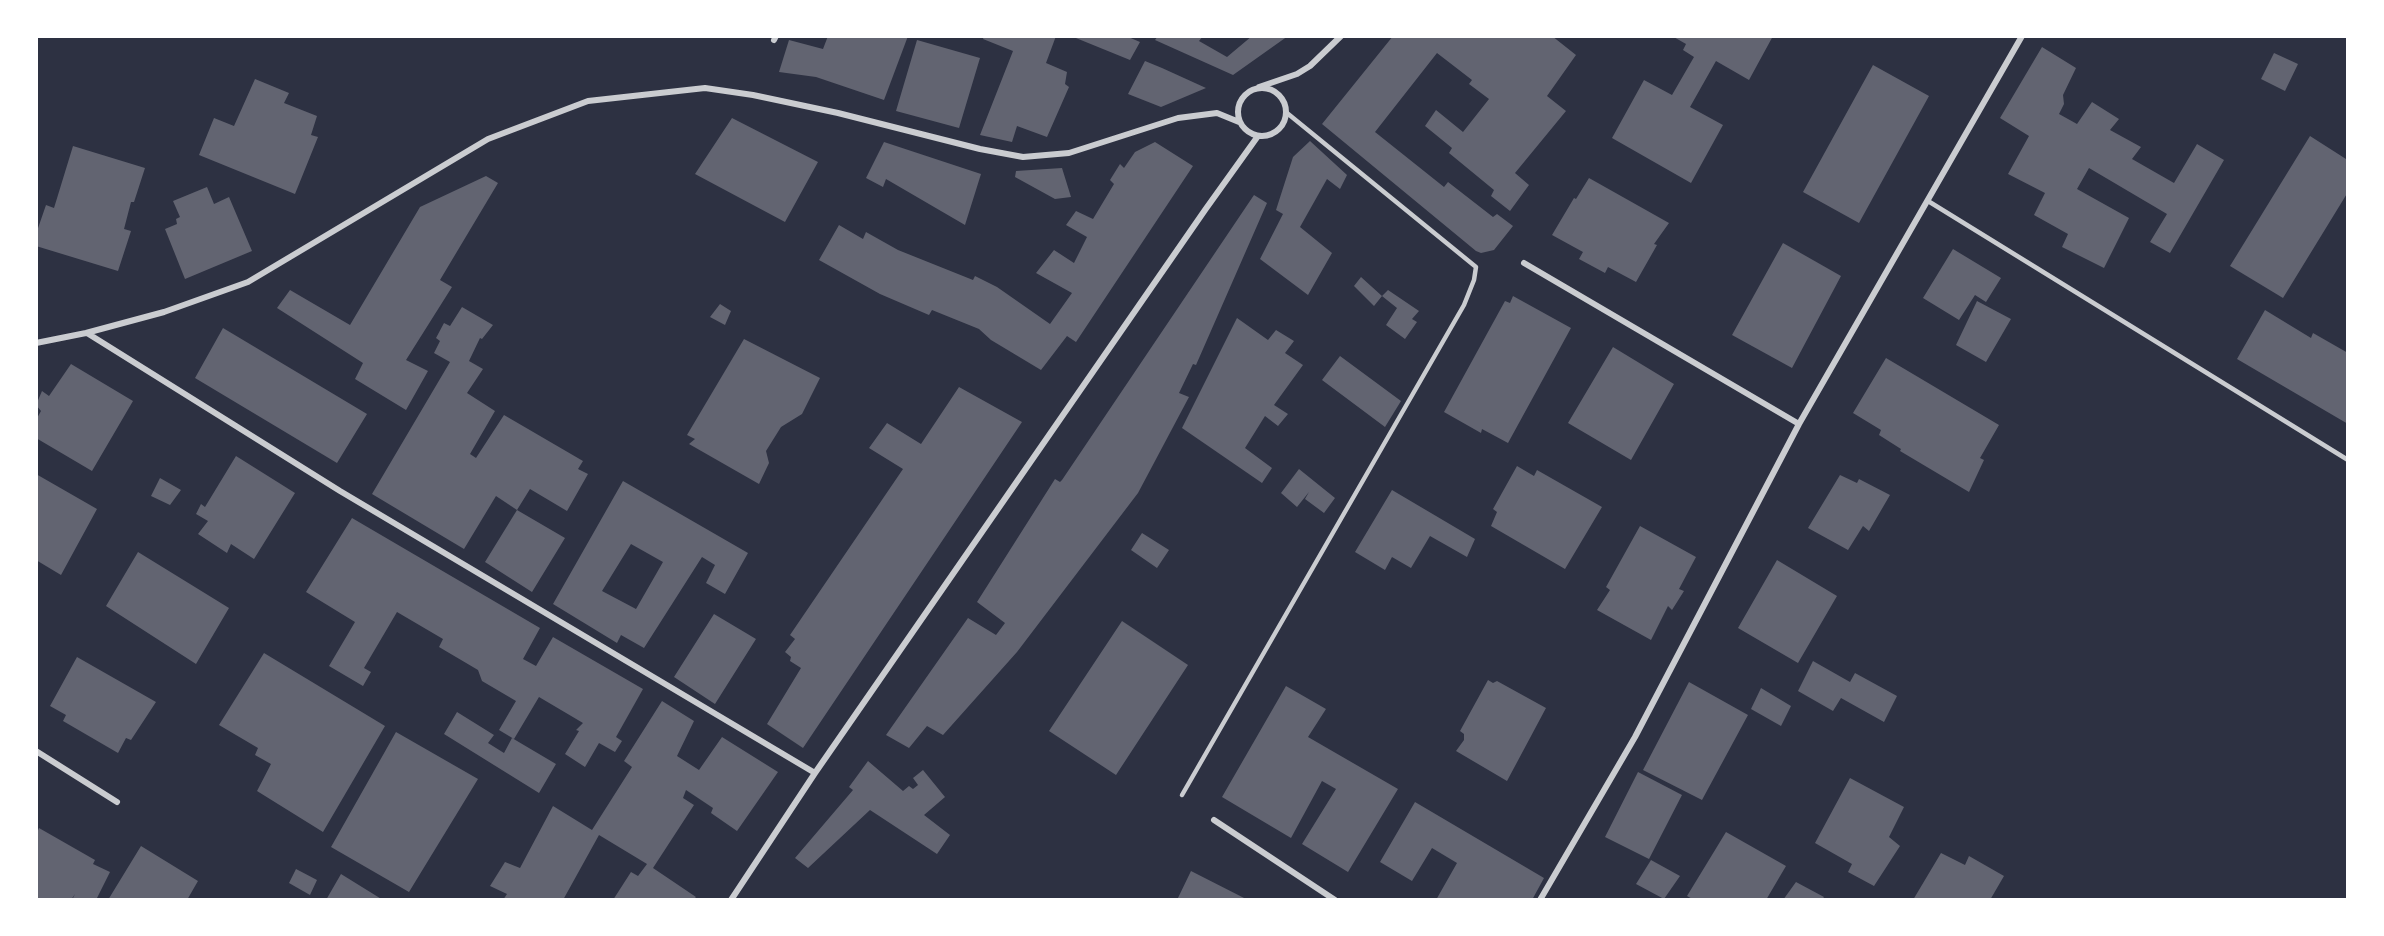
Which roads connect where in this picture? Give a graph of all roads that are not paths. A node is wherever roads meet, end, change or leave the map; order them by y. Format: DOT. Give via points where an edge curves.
graph roads {
  1 [pos="1341,36"];
  2 [pos="2022,36"];
  3 [pos="1254,88"];
  4 [pos="1287,113"];
  5 [pos="1239,122"];
  6 [pos="1258,136"];
  7 [pos="1928,201"];
  8 [pos="1524,263"];
  9 [pos="86,333"];
  10 [pos="36,343"];
  11 [pos="1799,424"];
  12 [pos="2348,460"];
  13 [pos="36,752"];
  14 [pos="815,773"];
  15 [pos="1182,795"];
  16 [pos="117,802"];
  17 [pos="1214,820"];
  18 [pos="731,900"];
  19 [pos="1335,900"];
  20 [pos="1540,900"];
  1 -- 3 [label="street" via="1297,74"];
  2 -- 7 [label="street"];
  3 -- 4 [label="street" via="1270,88 1277,93 1283,98"];
  3 -- 5 [label="street" via="1238,106"];
  4 -- 6 [label="street" via="1281,128"];
  4 -- 15 [label="lane" via="1476,267 1474,280 1464,305"];
  5 -- 6 [label="street"];
  5 -- 9 [label="street" via="1217,113 1178,117 1070,153 1023,157 838,113 705,88 588,101 488,139 248,282 164,312"];
  6 -- 14 [label="street"];
  7 -- 11 [label="street"];
  7 -- 12 [label="lane"];
  8 -- 11 [label="street"];
  9 -- 10 [label="street"];
  9 -- 14 [label="street" via="340,491"];
  11 -- 20 [label="street" via="1635,737"];
  13 -- 16 [label="street"];
  14 -- 18 [label="street"];
  17 -- 19 [label="street"];
}
